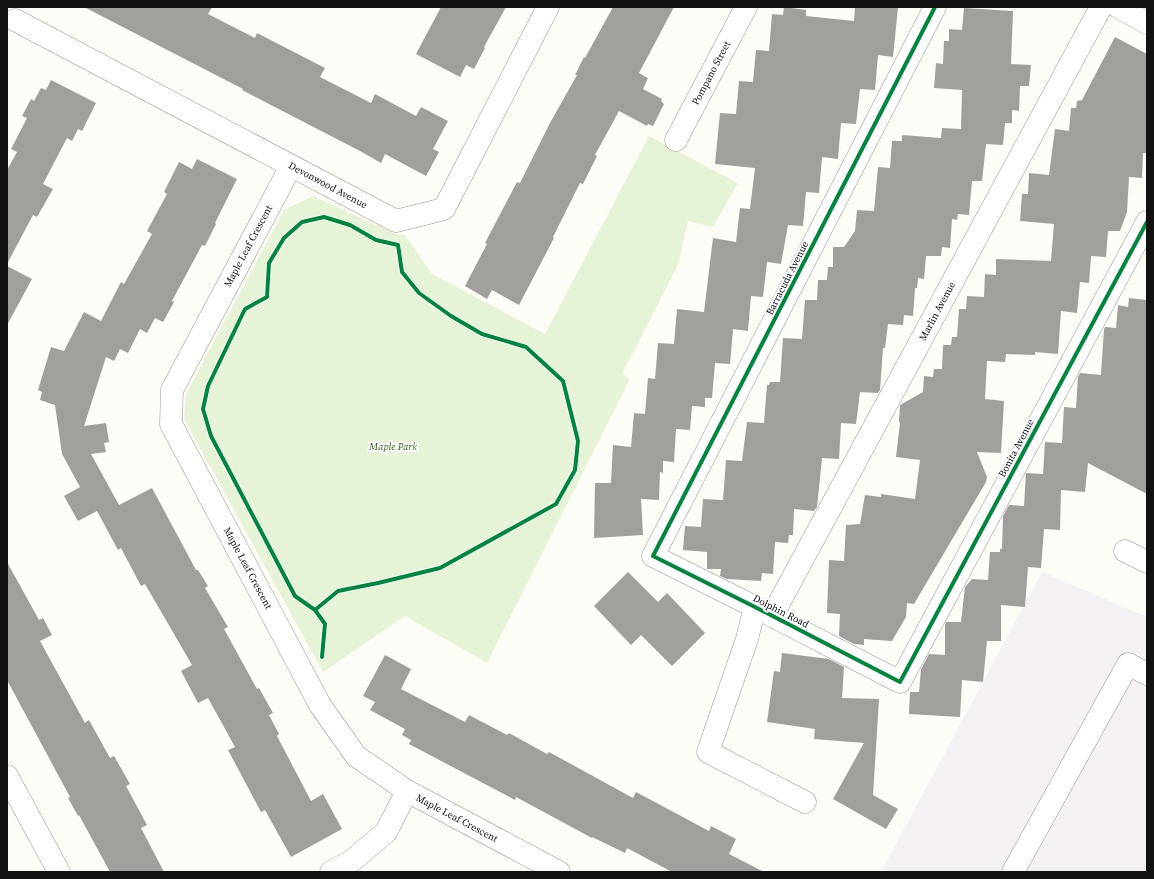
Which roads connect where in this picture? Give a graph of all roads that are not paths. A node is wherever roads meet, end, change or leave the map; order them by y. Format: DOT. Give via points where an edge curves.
graph roads {
  1 [pos="548,7"];
  2 [pos="746,7"];
  3 [pos="935,7"];
  4 [pos="1101,7"];
  5 [pos="1118,7"];
  6 [pos="15,21"];
  7 [pos="1147,23"];
  8 [pos="676,140"];
  9 [pos="291,166"];
  10 [pos="1147,222"];
  11 [pos="1125,551"];
  12 [pos="654,556"];
  13 [pos="1147,562"];
  14 [pos="764,611"];
  15 [pos="1147,674"];
  16 [pos="900,682"];
  17 [pos="7,776"];
  18 [pos="407,791"];
  19 [pos="805,802"];
  20 [pos="59,872"];
  21 [pos="331,872"];
  22 [pos="559,872"];
  23 [pos="1012,872"];
  1 -- 9 [label="street, Devonwood Avenue" via="444,209 396,221"];
  2 -- 8 [label="street, Pompano Street"];
  3 -- 12 [label="street, Barracuda Avenue"];
  4 -- 14 [label="street, Marlin Avenue"];
  5 -- 7 [label="street"];
  6 -- 9 [label="street, Devonwood Avenue"];
  9 -- 18 [label="street, Maple Leaf Crescent" via="172,390 171,424 320,705 356,756"];
  10 -- 16 [label="street, Bonita Avenue"];
  11 -- 13 [label="street"];
  12 -- 14 [label="street, Dolphin Road"];
  14 -- 16 [label="street, Dolphin Road"];
  14 -- 19 [label="street, Marlin Avenue" via="748,640 708,752"];
  15 -- 23 [label="street" via="1128,664"];
  17 -- 20 [label="street"];
  18 -- 21 [label="street" via="386,832 353,860"];
  18 -- 22 [label="street, Maple Leaf Crescent"];
}
